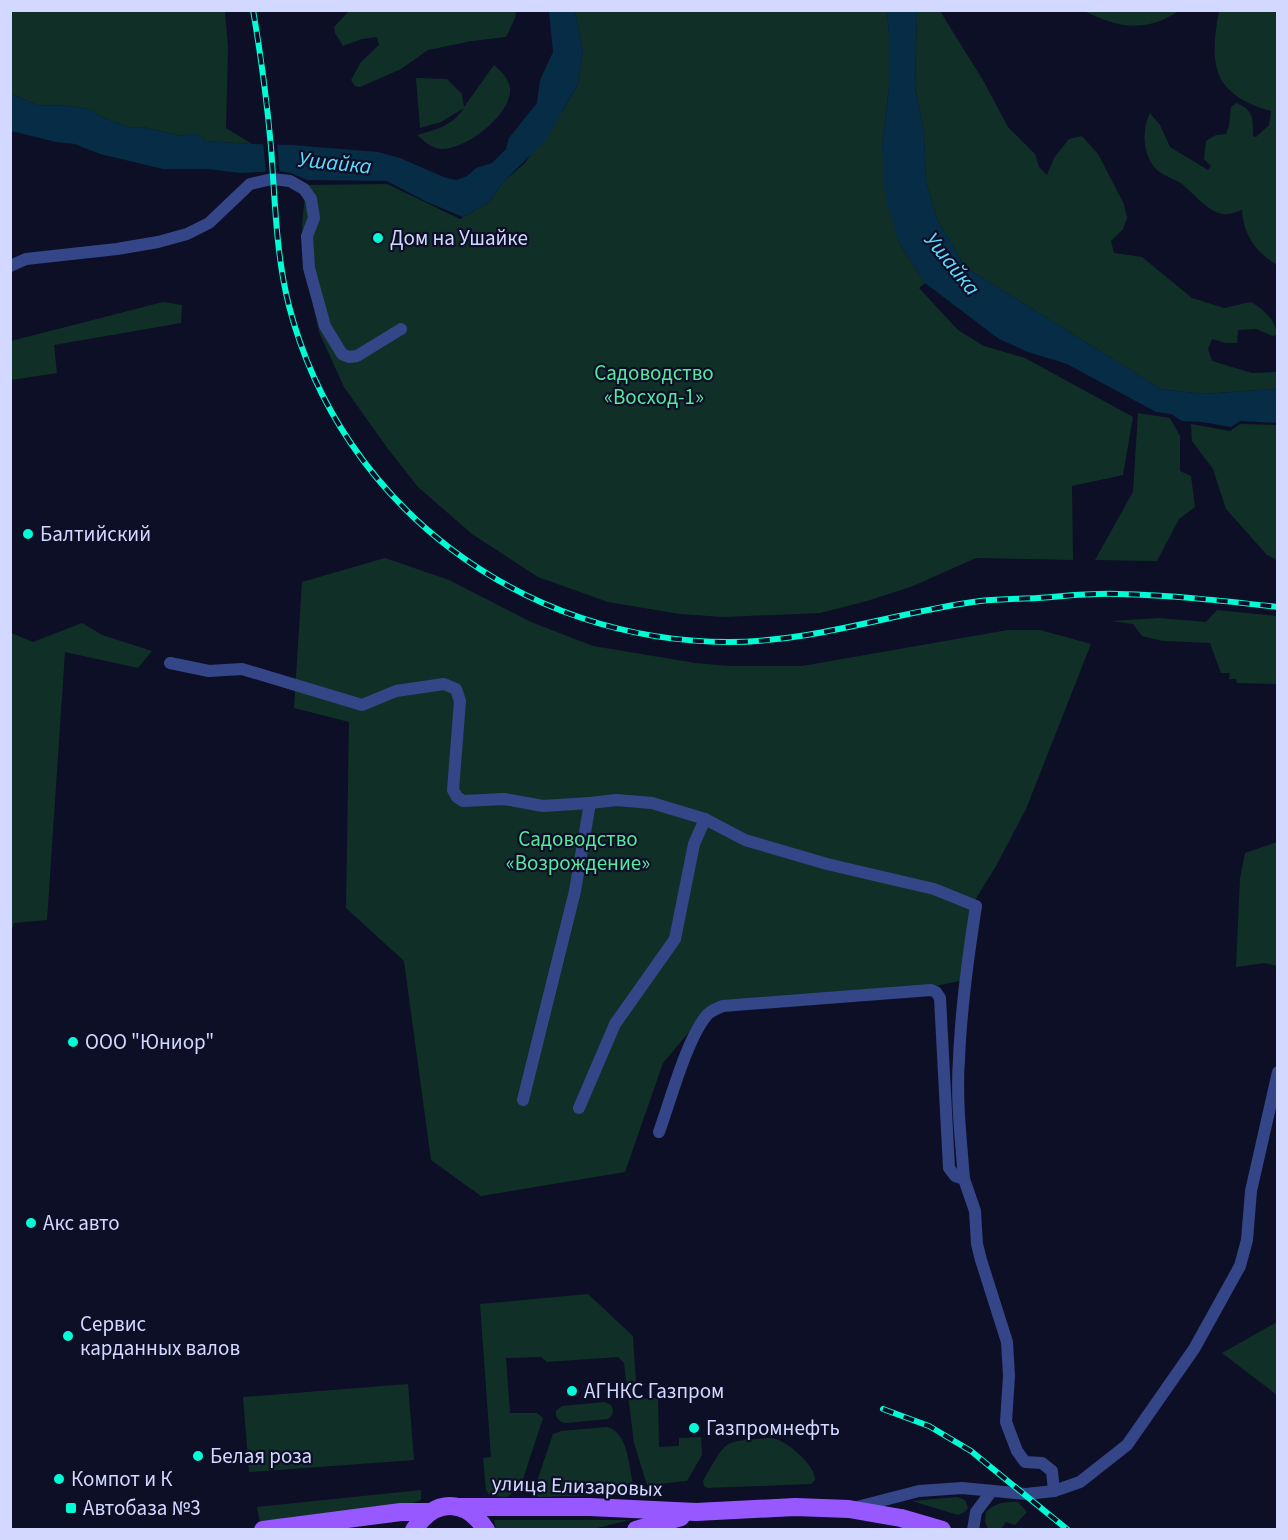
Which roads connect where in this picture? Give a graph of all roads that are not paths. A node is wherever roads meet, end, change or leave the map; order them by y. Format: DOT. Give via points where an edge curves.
graph roads {
  1 [pos="10,266"];
  2 [pos="401,329"];
  3 [pos="170,663"];
  4 [pos="590,803"];
  5 [pos="705,819"];
  6 [pos="1278,1072"];
  7 [pos="523,1100"];
  8 [pos="579,1108"];
  9 [pos="659,1132"];
  10 [pos="964,1179"];
  11 [pos="1054,1491"];
  12 [pos="991,1492"];
  13 [pos="458,1507"];
  14 [pos="849,1509"];
  15 [pos="428,1512"];
  16 [pos="696,1512"];
  17 [pos="263,1530"];
  18 [pos="414,1530"];
  19 [pos="486,1530"];
  20 [pos="636,1530"];
  21 [pos="942,1530"];
  22 [pos="973,1530"];
  1 -- 2 [label="street" via="26,259 168,240 209,223 250,184 272,179 290,181 304,189 311,199 314,218 307,236 309,268 325,326 342,354 357,356"];
  3 -- 4 [label="street" via="209,671 242,669 362,705 396,691 450,685 456,688 460,701 453,790 457,797 463,801 504,799 543,806"];
  4 -- 5 [label="street" via="652,803"];
  4 -- 7 [label="street" via="575,891"];
  5 -- 8 [label="street" via="694,844 675,939 615,1024"];
  5 -- 10 [label="street" via="745,840 934,889 976,906 958,1061"];
  6 -- 11 [label="street" via="1251,1191 1247,1240 1240,1266 1194,1349 1127,1445 1080,1482"];
  9 -- 10 [label="street" via="690,1045 701,1023 715,1009 931,990 939,998 950,1168 955,1176"];
  10 -- 11 [label="street" via="975,1211 981,1260 1007,1341 1009,1434 1025,1462 1041,1463 1052,1471"];
  11 -- 12 [label="street"];
  12 -- 14 [label="street" via="962,1488 919,1491"];
  12 -- 22 [label="street" via="976,1512"];
  13 -- 15 [label="main road, улица Елизаровых"];
  13 -- 16 [label="main road, улица Елизаровых"];
  13 -- 19 [label="main road" via="479,1519"];
  14 -- 16 [label="main road, улица Елизаровых" via="795,1507"];
  14 -- 21 [label="main road, улица Елизаровых"];
  15 -- 17 [label="main road"];
  15 -- 18 [label="main road"];
  16 -- 20 [label="main road, улица Елизаровых"];
}
